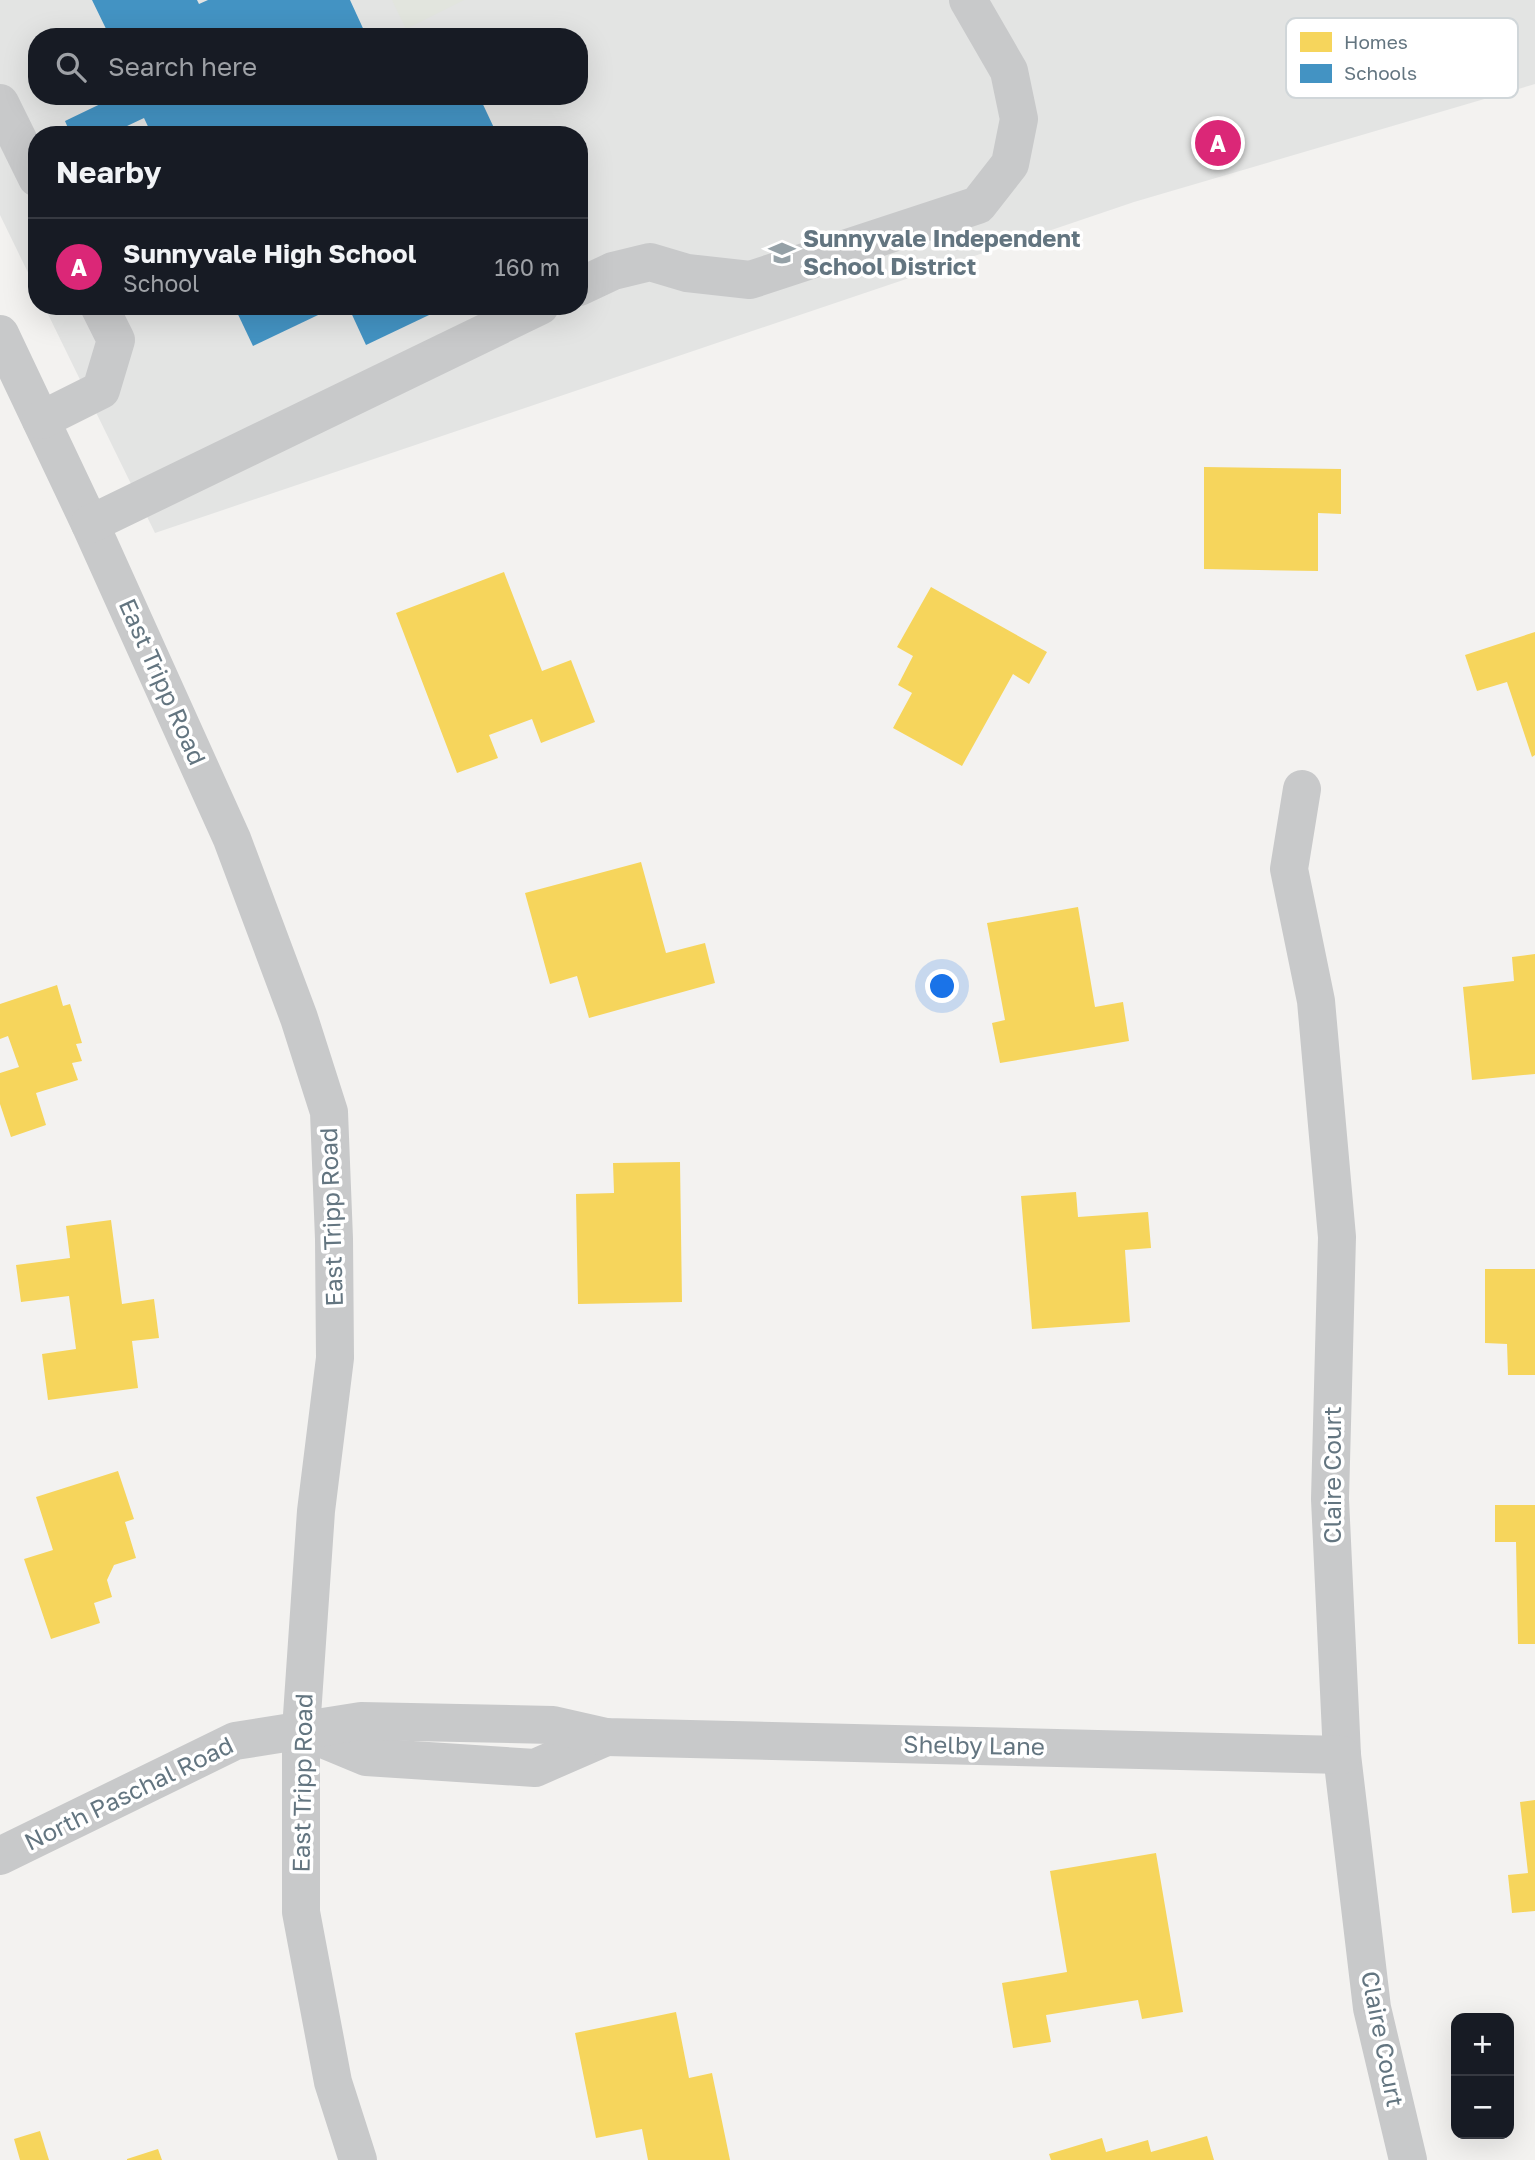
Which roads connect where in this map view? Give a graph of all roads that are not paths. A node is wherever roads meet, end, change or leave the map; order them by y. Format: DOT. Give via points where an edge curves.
graph roads {
  1 [pos="968,0"];
  2 [pos="0,103"];
  3 [pos="28,160"];
  4 [pos="588,283"];
  5 [pos="104,315"];
  6 [pos="521,315"];
  7 [pos="0,334"];
  8 [pos="41,420"];
  9 [pos="90,524"];
  10 [pos="1302,789"];
  11 [pos="301,1730"];
  12 [pos="1342,1755"];
  13 [pos="0,1856"];
  14 [pos="358,2160"];
  15 [pos="1408,2160"];
  1 -- 4 [label="street" via="1009,71 1019,119 1010,164 978,205 750,280 687,273 650,262"];
  2 -- 3 [label="street"];
  5 -- 8 [label="street" via="116,340 101,390"];
  6 -- 9 [label="street"];
  7 -- 8 [label="street, East Tripp Road"];
  8 -- 9 [label="street, East Tripp Road"];
  9 -- 11 [label="street, East Tripp Road" via="232,839 329,1112 335,1357 316,1511"];
  10 -- 12 [label="street, Claire Court" via="1289,869 1316,1001 1337,1237 1330,1499"];
  11 -- 12 [label="street, Shelby Lane" via="366,1757 535,1768 606,1737"];
  11 -- 13 [label="street, North Paschal Road" via="235,1741"];
  11 -- 14 [label="street, East Tripp Road" via="301,1912 333,2082"];
  12 -- 15 [label="street, Claire Court" via="1372,2007"];
}
